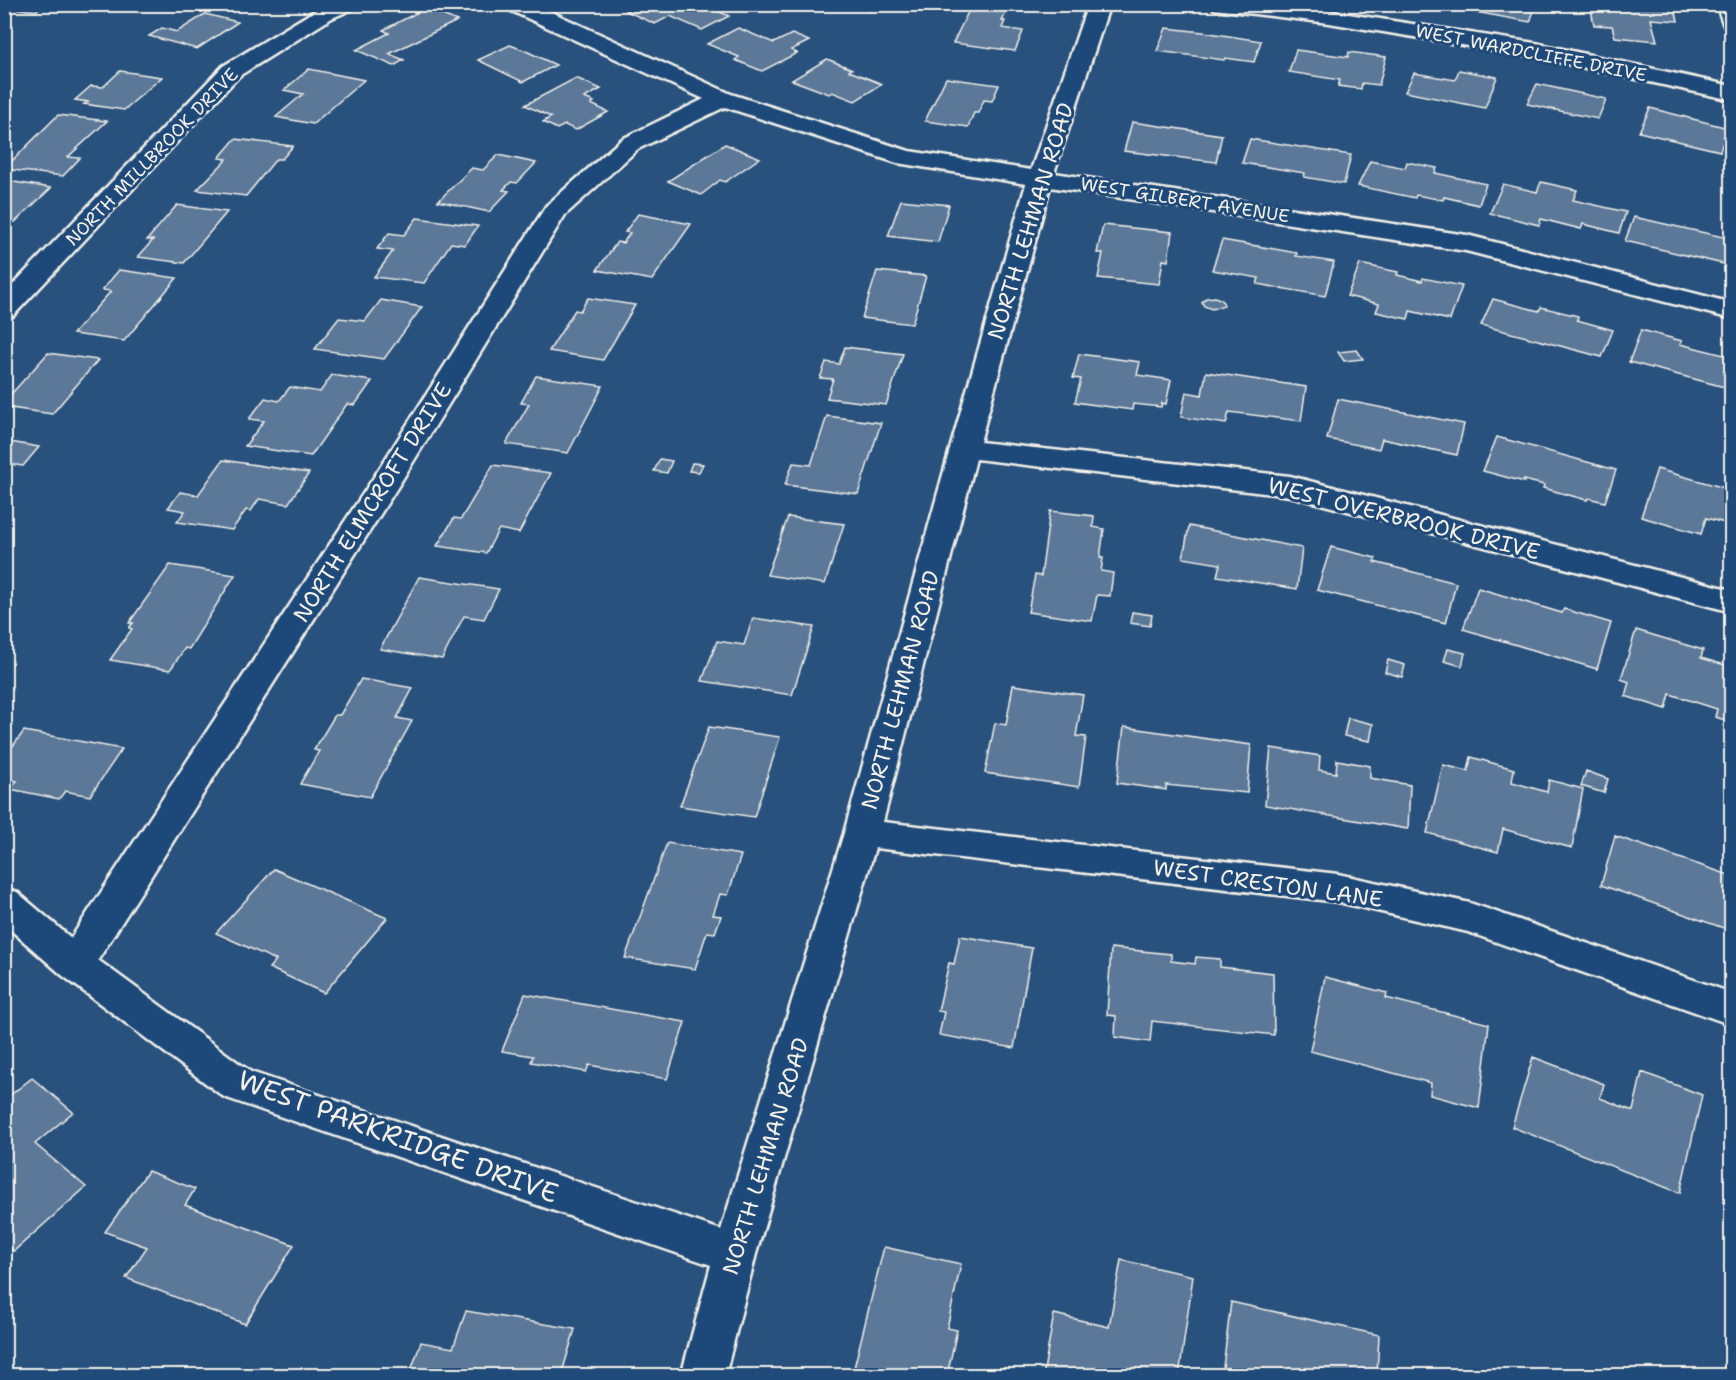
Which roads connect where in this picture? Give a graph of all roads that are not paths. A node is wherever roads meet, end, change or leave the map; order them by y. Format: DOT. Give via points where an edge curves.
graph roads {
  1 [pos="345,4"];
  2 [pos="515,4"];
  3 [pos="1099,4"];
  4 [pos="1222,4"];
  5 [pos="1727,4"];
  6 [pos="1731,21"];
  7 [pos="1731,93"];
  8 [pos="723,99"];
  9 [pos="1040,178"];
  10 [pos="4,310"];
  11 [pos="1731,311"];
  12 [pos="964,448"];
  13 [pos="1731,601"];
  14 [pos="862,833"];
  15 [pos="4,902"];
  16 [pos="75,964"];
  17 [pos="1731,1010"];
  18 [pos="735,1254"];
  19 [pos="703,1376"];
  1 -- 10 [label="street, NORTH MILLBROOK DRIVE" via="231,71"];
  2 -- 8 [label="street, WEST GILBERT AVENUE"];
  3 -- 9 [label="street, NORTH LEHMAN ROAD"];
  4 -- 7 [label="street, WEST WARDCLIFFE DRIVE" via="1536,50"];
  5 -- 6 [label="street"];
  8 -- 9 [label="street, WEST GILBERT AVENUE" via="905,158"];
  8 -- 16 [label="street, NORTH ELMCROFT DRIVE" via="630,144 555,211"];
  9 -- 11 [label="street, WEST GILBERT AVENUE" via="1467,243"];
  9 -- 12 [label="street, NORTH LEHMAN ROAD"];
  12 -- 13 [label="street, WEST OVERBROOK DRIVE" via="1290,486"];
  12 -- 14 [label="street, NORTH LEHMAN ROAD"];
  14 -- 17 [label="street, WEST CRESTON LANE" via="1338,888 1470,918"];
  14 -- 18 [label="street, NORTH LEHMAN ROAD"];
  15 -- 16 [label="street, WEST PARKRIDGE DRIVE"];
  16 -- 18 [label="street, WEST PARKRIDGE DRIVE" via="238,1085"];
  18 -- 19 [label="street, NORTH LEHMAN ROAD"];
}
